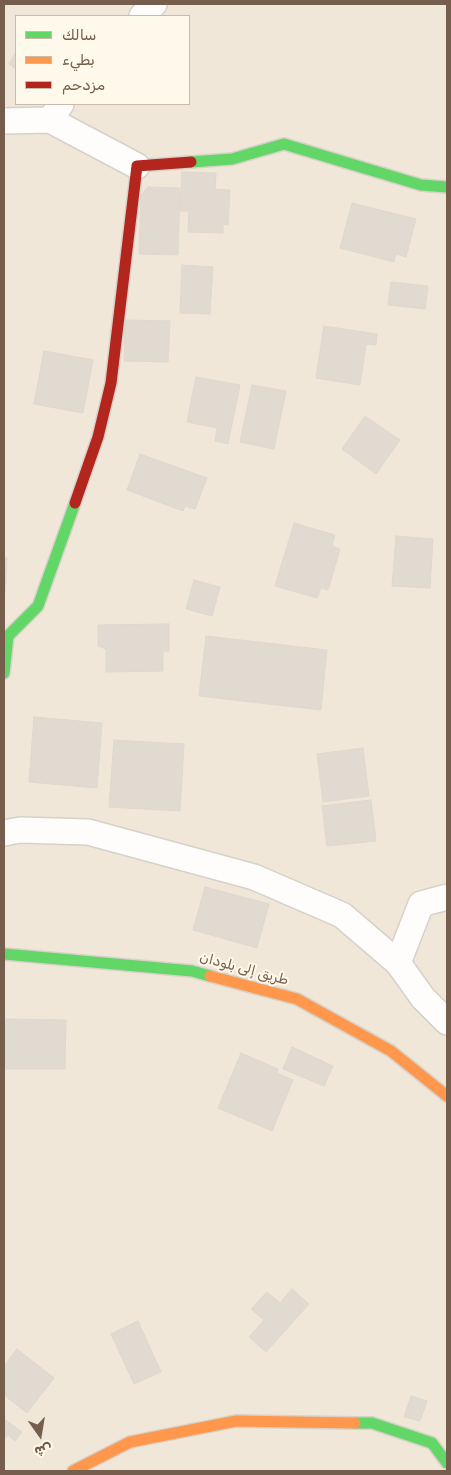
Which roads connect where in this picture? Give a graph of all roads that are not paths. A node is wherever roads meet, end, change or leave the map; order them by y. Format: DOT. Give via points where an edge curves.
graph roads {
  1 [pos="154,4"];
  2 [pos="143,15"];
  3 [pos="56,112"];
  4 [pos="4,121"];
  5 [pos="137,166"];
  6 [pos="447,187"];
  7 [pos="4,673"];
  8 [pos="4,833"];
  9 [pos="447,897"];
  10 [pos="4,954"];
  11 [pos="398,963"];
  12 [pos="447,1022"];
  13 [pos="447,1096"];
  14 [pos="447,1464"];
  15 [pos="73,1471"];
  1 -- 2 [label="street"];
  3 -- 4 [label="street"];
  3 -- 5 [label="street"];
  5 -- 6 [label="street" via="232,159 284,144 421,185"];
  5 -- 7 [label="street" via="111,383 98,437 38,606 8,636"];
  8 -- 11 [label="street" via="20,830 88,832 254,877 342,915"];
  9 -- 11 [label="street" via="421,904"];
  10 -- 13 [label="street, طريق إلى بلودان" via="192,970 297,999 392,1051"];
  11 -- 12 [label="street" via="423,998"];
  14 -- 15 [label="street" via="432,1442 372,1423 236,1421 130,1442"];
}
